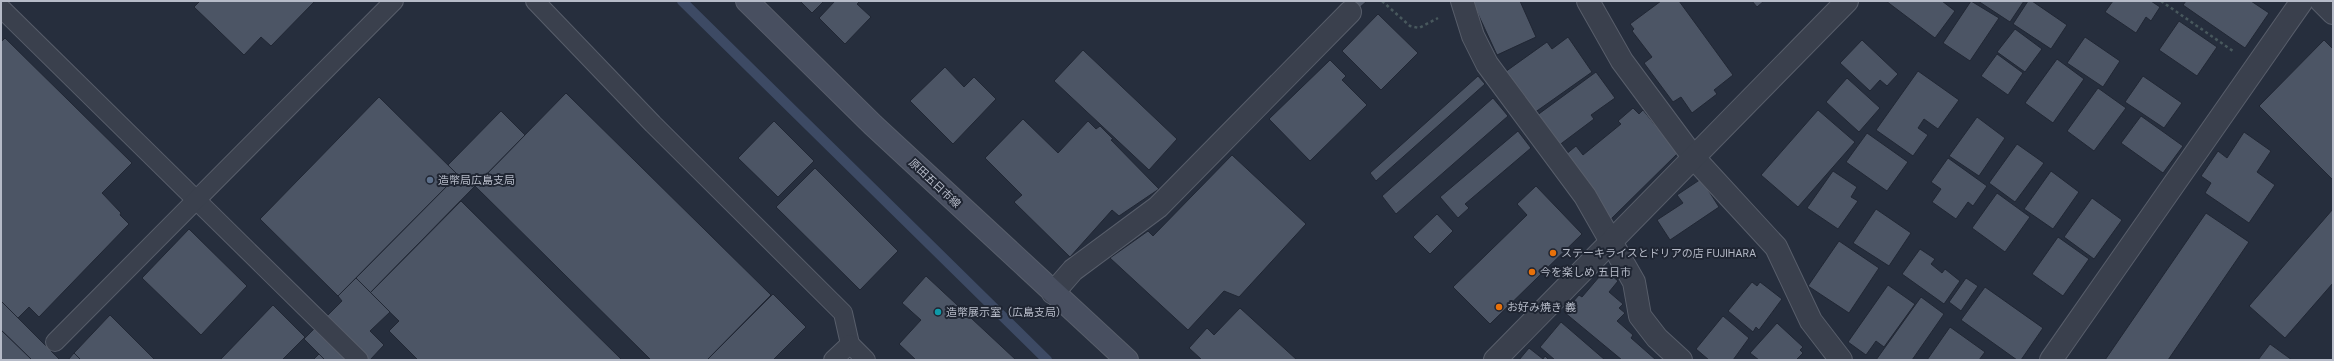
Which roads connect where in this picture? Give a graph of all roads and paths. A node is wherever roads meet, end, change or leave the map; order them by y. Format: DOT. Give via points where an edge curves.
graph roads {
  1 [pos="393,1"];
  2 [pos="535,1"];
  3 [pos="747,1"];
  4 [pos="1382,1"];
  5 [pos="1588,1"];
  6 [pos="1847,1"];
  7 [pos="2161,1"];
  8 [pos="2302,1"];
  9 [pos="2321,1"];
  10 [pos="1463,3"];
  11 [pos="1,8"];
  12 [pos="1350,12"];
  13 [pos="2333,13"];
  14 [pos="2255,66"];
  15 [pos="1694,158"];
  16 [pos="195,199"];
  17 [pos="1611,242"];
  18 [pos="1053,293"];
  19 [pos="55,342"];
  20 [pos="850,344"];
  21 [pos="2056,358"];
  22 [pos="359,360"];
  23 [pos="833,360"];
  24 [pos="866,360"];
  25 [pos="1127,360"];
  26 [pos="1495,360"];
  27 [pos="1681,360"];
  28 [pos="1841,360"];
  1 -- 16 [label="lane"];
  2 -- 20 [label="lane" via="653,124 843,313"];
  3 -- 18 [label="main road, 原田五日市線" via="873,125"];
  4 -- 10 [label="path" via="1410,26 1419,28"];
  5 -- 15 [label="street" via="1622,61"];
  6 -- 15 [label="street"];
  7 -- 14 [label="path"];
  8 -- 14 [label="street"];
  9 -- 13 [label="street"];
  10 -- 17 [label="street" via="1473,36 1487,64 1584,196"];
  11 -- 16 [label="lane"];
  12 -- 18 [label="street" via="1158,207 1073,270"];
  14 -- 21 [label="street"];
  15 -- 17 [label="street"];
  15 -- 28 [label="street" via="1776,247 1812,321"];
  16 -- 19 [label="lane"];
  16 -- 22 [label="lane"];
  17 -- 26 [label="street"];
  17 -- 27 [label="street" via="1634,282 1640,316 1657,338"];
  18 -- 25 [label="main road, 原田五日市線"];
  20 -- 23 [label="lane"];
  20 -- 24 [label="lane"];
}
